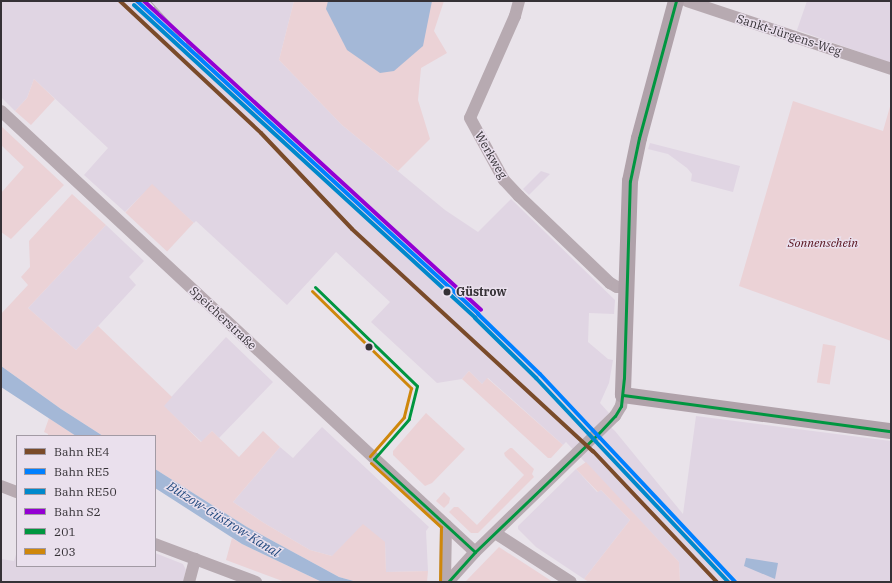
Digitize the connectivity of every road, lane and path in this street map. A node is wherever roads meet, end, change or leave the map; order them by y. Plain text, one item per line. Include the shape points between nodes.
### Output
1 (519, 1) edge
2 (676, 1) edge
3 (687, 1) edge
4 (891, 69) edge
5 (1, 111) edge
6 (626, 287) junction
7 (623, 395) junction
8 (891, 431) edge
9 (1, 486) edge
10 (16, 492) edge
11 (446, 525) junction
12 (495, 533) junction
13 (156, 544) edge
14 (475, 552) junction
15 (195, 559) junction
16 (189, 582) edge
17 (256, 582) edge
18 (445, 582) edge
19 (448, 582) edge
20 (571, 582) edge

1 - 6 street, Werkweg via 515,16 470,118 504,180 610,283 616,287
2 - 6 main road via 630,181
3 - 4 street, Sankt-Jürgens-Weg
5 - 11 street, Speicherstraße
6 - 7 main road
7 - 8 main road
7 - 12 street via 621,406 615,416
9 - 10 street
11 - 14 street, Speicherstraße
11 - 18 street
12 - 14 street
12 - 20 street
13 - 15 street
14 - 19 street
15 - 16 street
15 - 17 street

